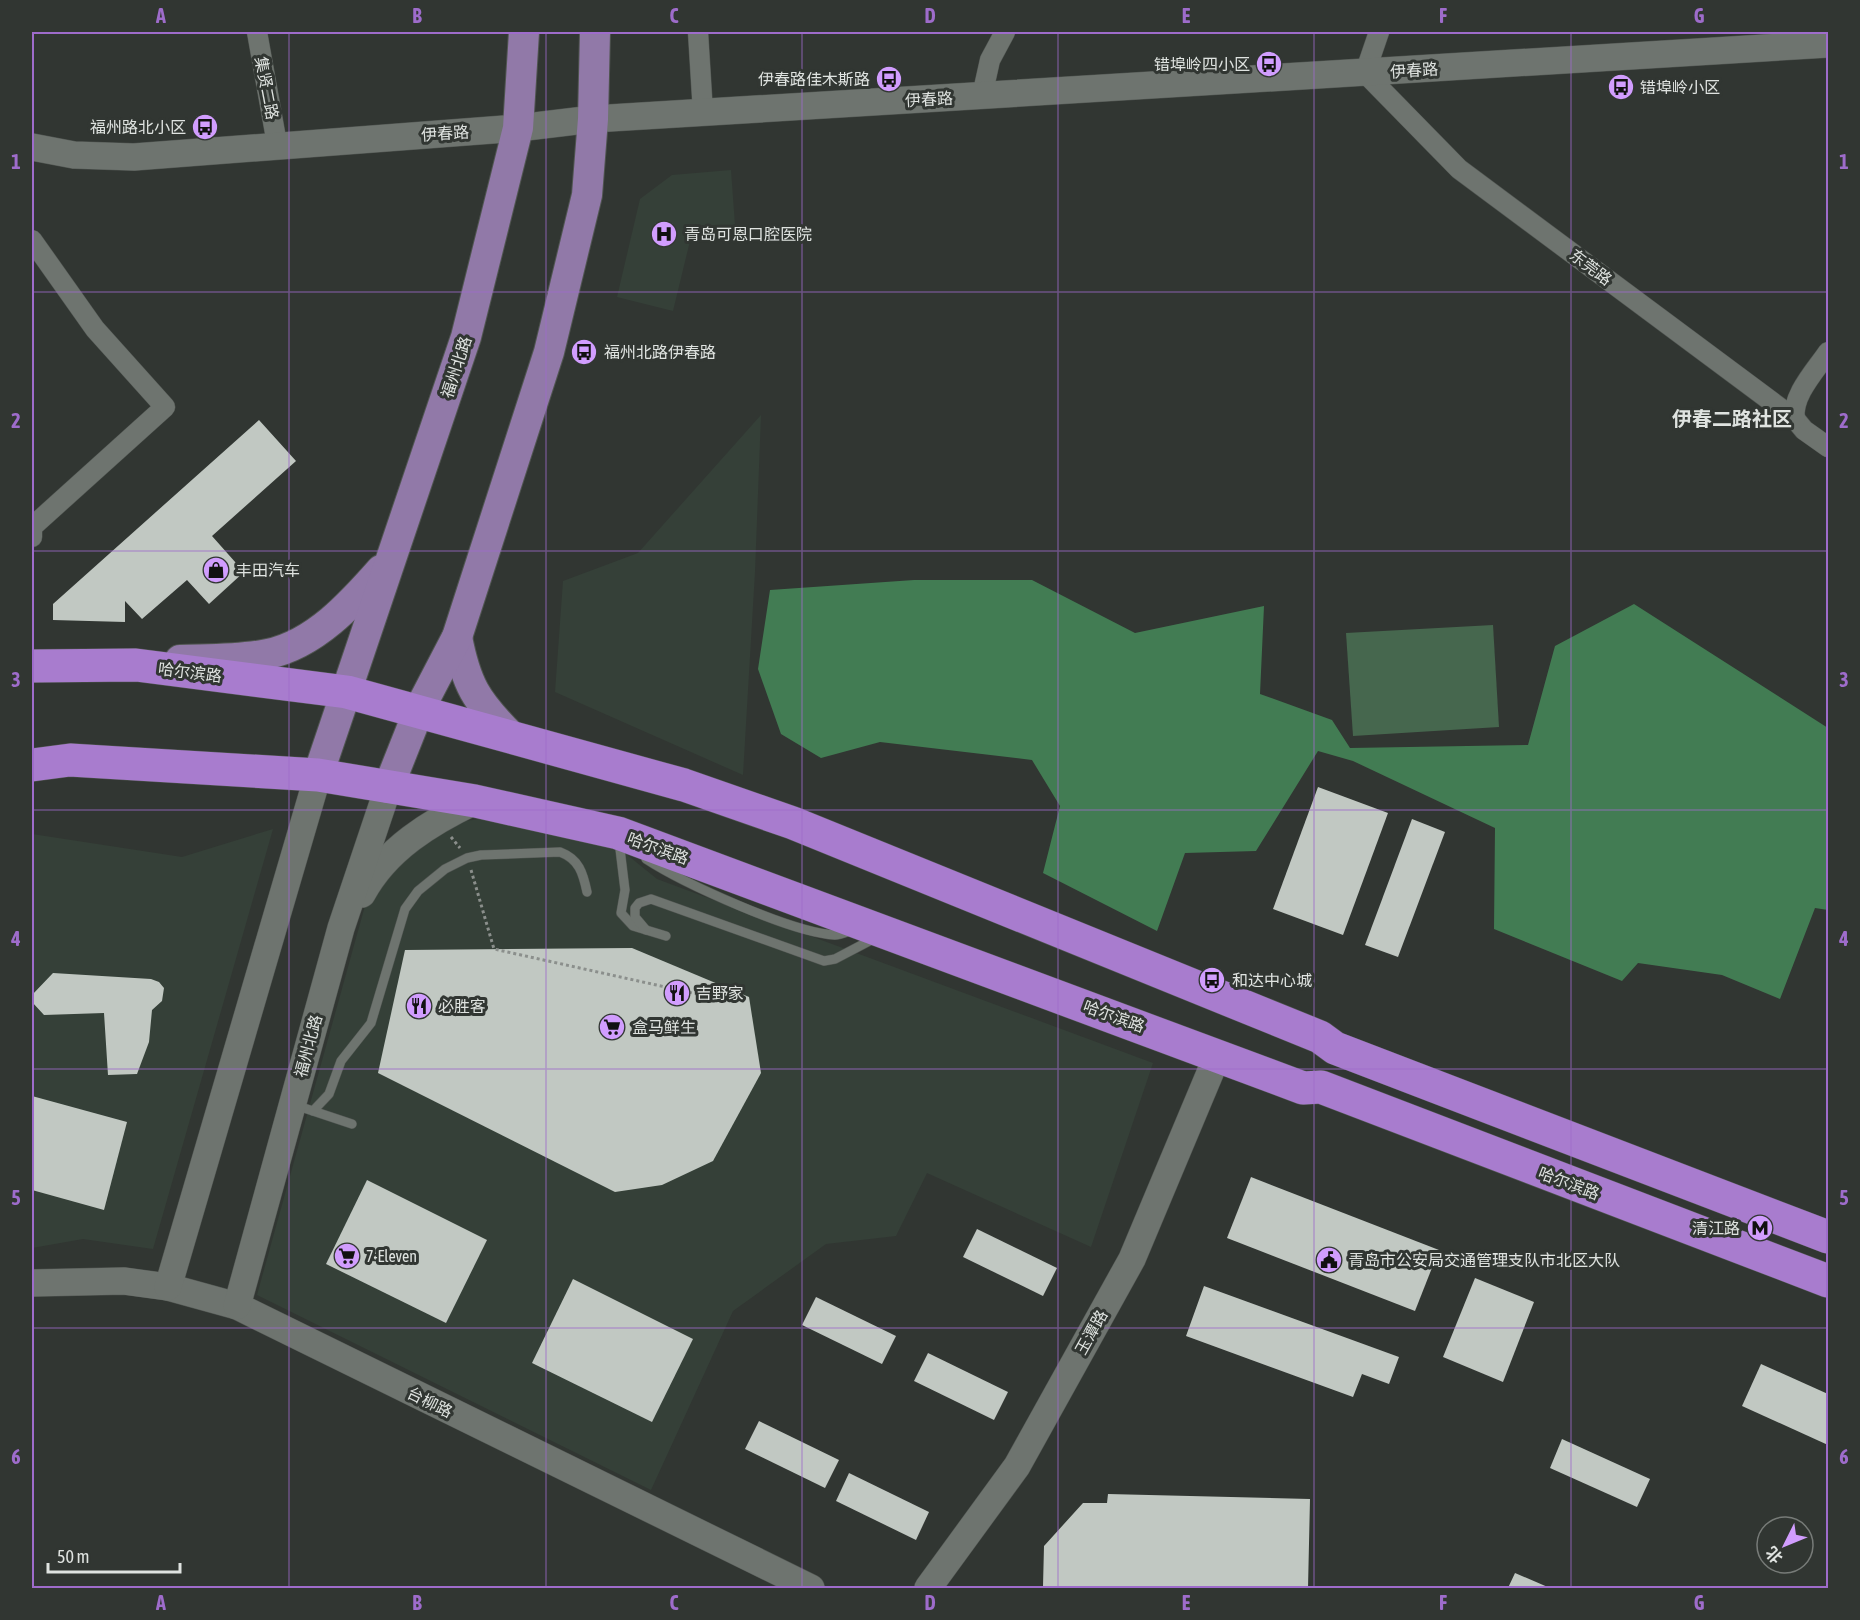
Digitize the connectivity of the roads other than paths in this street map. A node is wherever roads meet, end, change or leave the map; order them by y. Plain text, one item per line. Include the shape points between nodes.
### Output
1 (256, 32) edge
2 (524, 32) edge
3 (595, 32) edge
4 (698, 32) edge
5 (1005, 32) edge
6 (1379, 32) edge
7 (1748, 40) edge
8 (1828, 44) edge
9 (1365, 73) junction
10 (982, 96) junction
11 (703, 113) junction
12 (593, 119) junction
13 (518, 128) junction
14 (278, 144) junction
15 (32, 147) edge
16 (32, 240) edge
17 (1828, 352) edge
18 (1795, 419) junction
19 (1828, 447) edge
20 (32, 537) edge
21 (389, 561) junction
22 (458, 637) junction
23 (136, 665) junction
24 (32, 666) edge
25 (347, 692) junction
26 (419, 710) junction
27 (510, 735) junction
28 (32, 765) edge
29 (318, 775) junction
30 (388, 788) junction
31 (476, 801) junction
32 (618, 833) junction
33 (587, 892) dead end
34 (341, 928) junction
35 (876, 928) junction
36 (646, 930) junction
37 (666, 936) dead end
38 (1218, 1054) junction
39 (303, 1108) junction
40 (352, 1124) dead end
41 (1828, 1237) edge
42 (1828, 1281) edge
43 (32, 1283) edge
44 (168, 1287) junction
45 (237, 1306) junction
46 (811, 1588) edge
47 (927, 1588) edge

1 - 14 street, 集贤二路
2 - 13 main road, 福州北路
3 - 12 main road
4 - 11 street
5 - 10 street via 990,60
6 - 9 street
7 - 8 street, 伊春路
7 - 9 street, 伊春路
9 - 10 street, 伊春路
9 - 18 street, 东莞路 via 1459,169
10 - 11 street, 伊春路
11 - 12 street, 伊春路
12 - 13 street, 伊春路
12 - 22 main road via 587,195 549,352
13 - 14 street, 伊春路
13 - 21 main road, 福州北路 via 466,338
14 - 15 street, 伊春路 via 134,157 74,155
16 - 20 street via 95,328 165,407 33,527
17 - 18 street via 1797,400
18 - 19 street, 东莞路
21 - 23 main road via 351,604 296,644 239,658
21 - 25 main road, 福州北路
22 - 26 main road
22 - 27 main road via 463,672 485,710
23 - 24 highway, 哈尔滨路
23 - 25 highway, 哈尔滨路
25 - 26 highway, 哈尔滨路
25 - 29 main road, 福州北路
26 - 27 highway
26 - 30 main road
27 - 41 highway via 684,784 793,823 1320,1037 1335,1048
28 - 29 highway via 70,760
29 - 30 highway, 哈尔滨路
29 - 44 street
30 - 31 highway, 哈尔滨路
30 - 34 street, 福州北路
31 - 32 highway, 哈尔滨路
31 - 34 street via 436,819 396,850 370,879
32 - 35 highway, 哈尔滨路
32 - 36 lane via 625,890 621,912 626,921
33 - 39 lane via 580,866 560,852 481,855 445,868 418,891 405,909 371,1023 341,1061 328,1094
34 - 39 street, 福州北路
35 - 36 lane via 835,959 824,961 651,899 634,908 635,917
35 - 38 highway, 哈尔滨路
36 - 37 lane
38 - 42 highway, 哈尔滨路 via 1303,1088 1321,1088
38 - 47 street, 玉潭路 via 1132,1259 1017,1466
39 - 40 lane
39 - 45 street, 福州北路
43 - 44 street, 台柳路 via 124,1281
44 - 45 street, 台柳路
45 - 46 street, 台柳路

